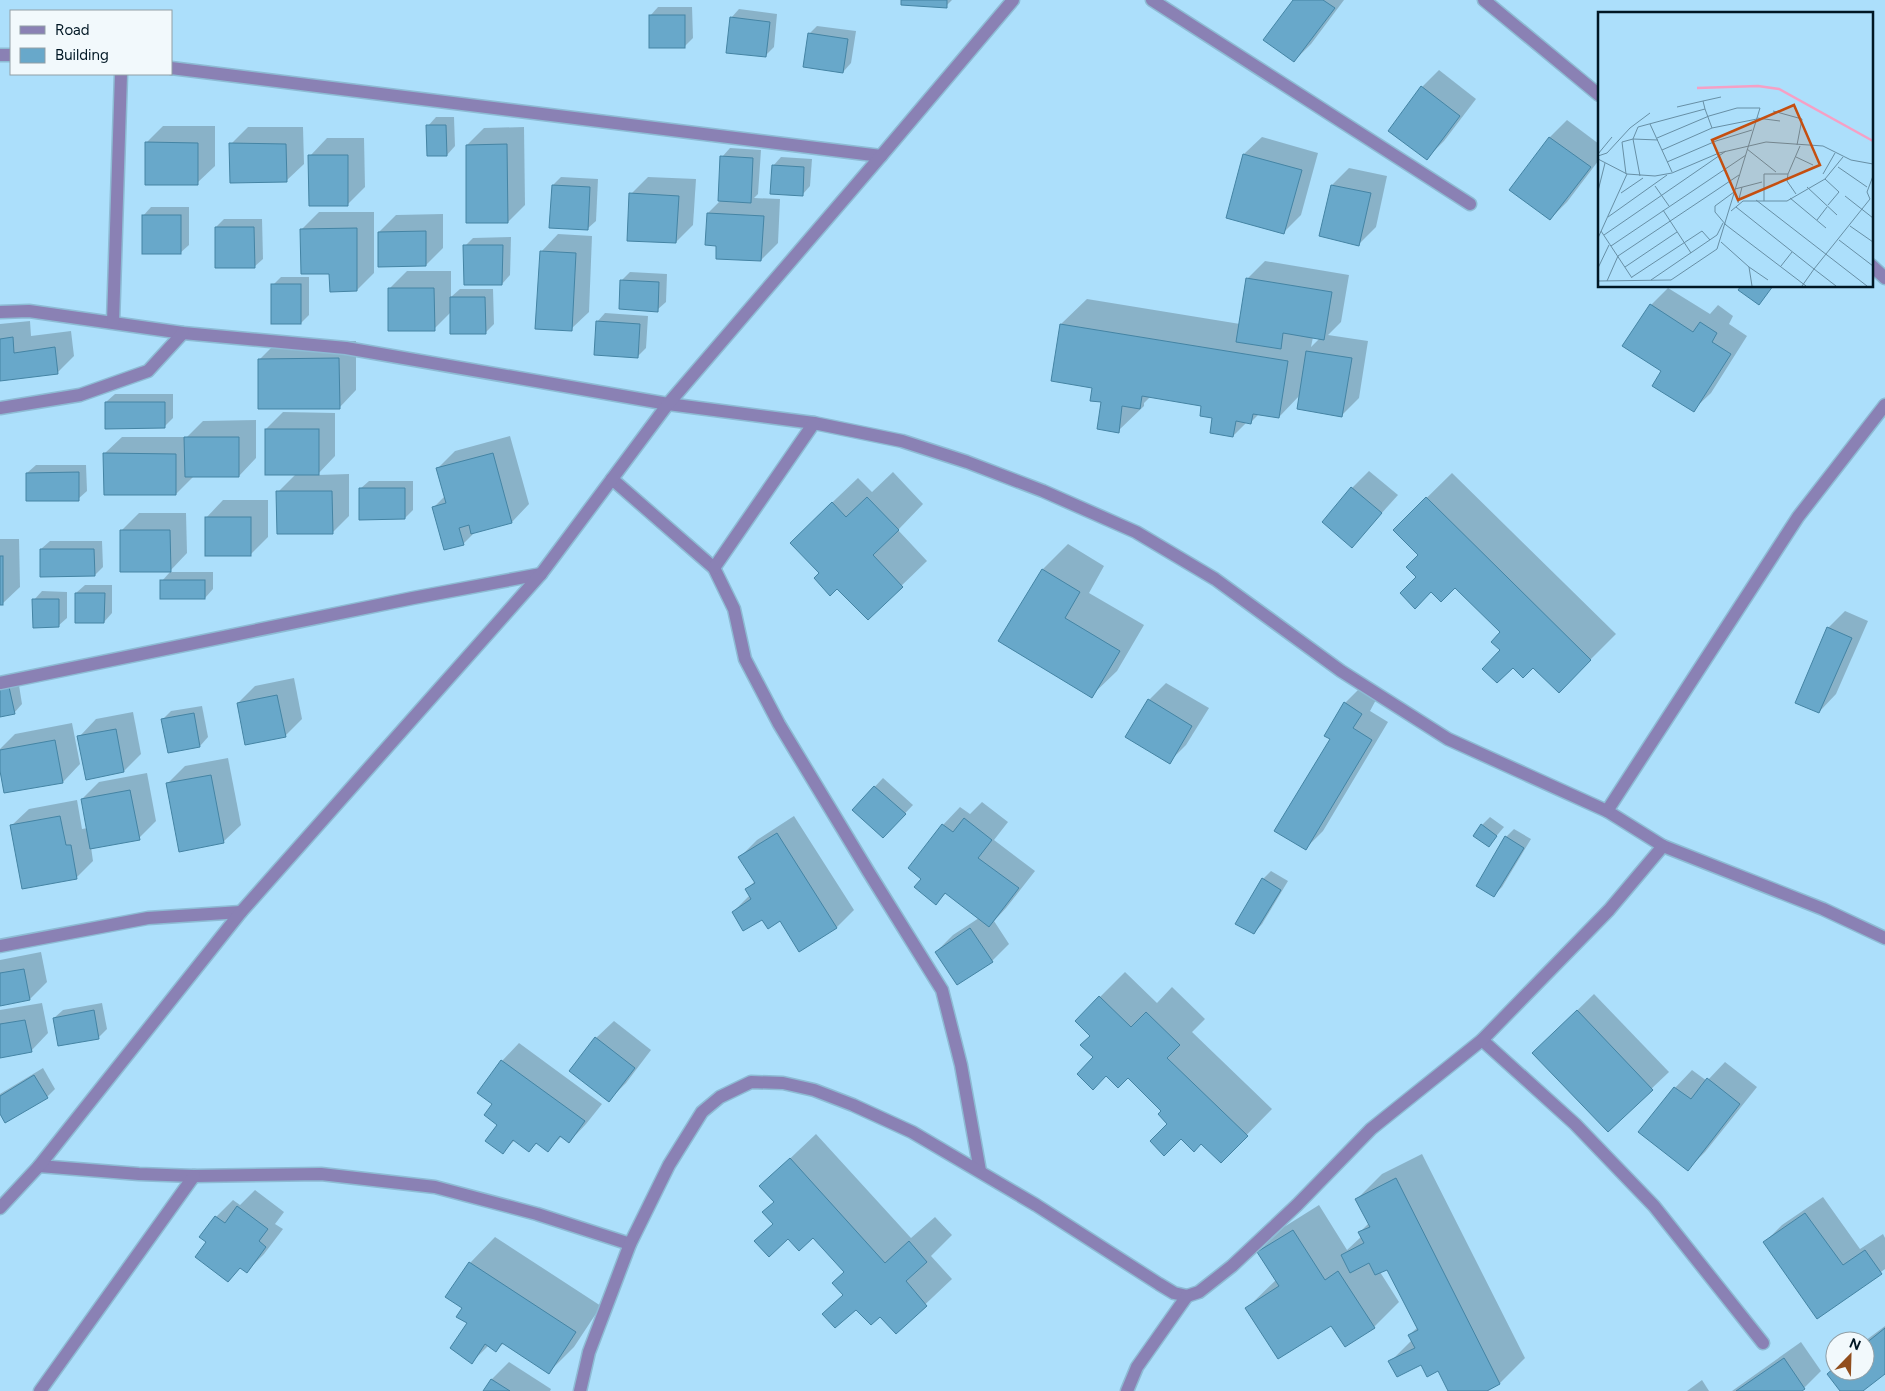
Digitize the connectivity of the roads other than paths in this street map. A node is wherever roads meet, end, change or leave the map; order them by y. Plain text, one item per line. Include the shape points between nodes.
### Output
1 (1013, 0) edge
2 (1152, 0) edge
3 (1484, 0) edge
4 (172, 68) edge
5 (121, 75) edge
6 (1598, 94) edge
7 (881, 156) junction
8 (1470, 204) dead end
9 (1872, 266) edge
10 (1885, 278) edge
11 (0, 312) edge
12 (113, 322) junction
13 (183, 333) junction
14 (668, 404) junction
15 (1885, 406) edge
16 (0, 408) edge
17 (814, 423) junction
18 (612, 479) junction
19 (714, 568) junction
20 (541, 574) junction
21 (0, 683) edge
22 (1607, 811) junction
23 (1663, 846) junction
24 (241, 912) junction
25 (1885, 938) edge
26 (0, 946) edge
27 (1482, 1040) junction
28 (39, 1166) junction
29 (980, 1171) junction
30 (194, 1176) junction
31 (0, 1208) edge
32 (630, 1244) junction
33 (1187, 1296) junction
34 (1763, 1343) dead end
35 (40, 1391) edge
36 (580, 1391) edge
37 (1127, 1391) edge

1 - 7 street
2 - 8 street
3 - 6 street
4 - 7 street
5 - 12 street
7 - 14 street
9 - 10 street
11 - 12 street via 29,311
12 - 13 street
13 - 14 street via 346,348
13 - 16 street via 148,371 80,395
14 - 17 street
14 - 18 street
15 - 22 street via 1798,517
17 - 19 street
17 - 22 street via 902,441 967,462 1136,532 1216,579 1341,671 1448,739
18 - 19 street
18 - 20 street
19 - 29 street via 734,609 745,659 779,724 942,990
20 - 21 street
20 - 24 street
22 - 23 street
23 - 25 street via 1822,909
23 - 27 street via 1610,910
24 - 26 street via 148,918
24 - 28 street
27 - 33 street via 1371,1129 1232,1266 1199,1292
27 - 34 street via 1574,1124 1654,1206
28 - 30 street
28 - 31 street
29 - 32 street via 912,1132 853,1105 814,1090 783,1083 751,1082 720,1097 702,1112 669,1165
29 - 33 street via 1159,1284
30 - 32 street via 321,1174 435,1187 537,1214
30 - 35 street
32 - 36 street via 590,1352
33 - 37 street via 1137,1367

